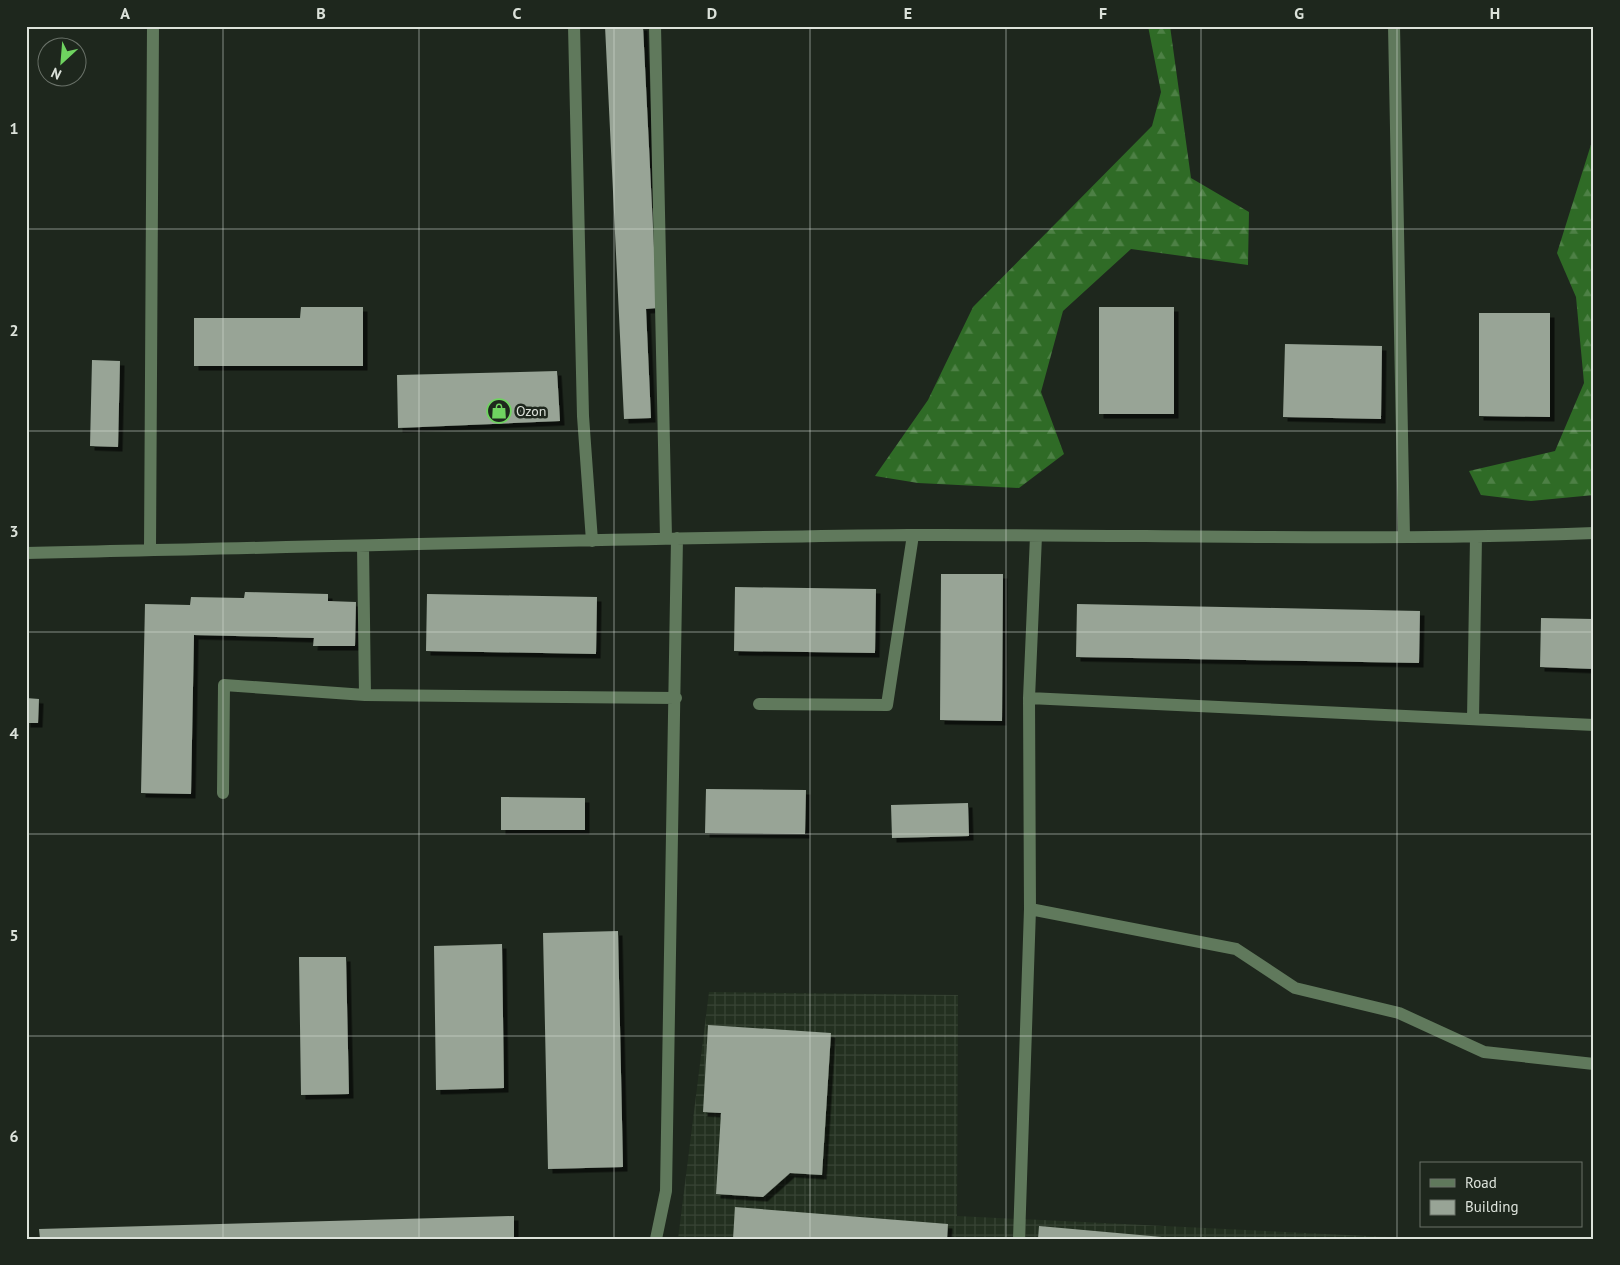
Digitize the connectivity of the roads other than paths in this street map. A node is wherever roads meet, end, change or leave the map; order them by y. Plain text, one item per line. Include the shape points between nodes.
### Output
1 (152, 26) edge
2 (574, 26) edge
3 (655, 26) edge
4 (1394, 26) edge
5 (1594, 533) edge
6 (913, 535) junction
7 (1036, 536) junction
8 (1404, 537) junction
9 (672, 538) junction
10 (1476, 538) junction
11 (592, 541) junction
12 (363, 546) junction
13 (150, 550) junction
14 (26, 553) edge
15 (365, 695) junction
16 (676, 698) junction
17 (1029, 698) junction
18 (759, 704) dead end
19 (1472, 719) junction
20 (1594, 725) edge
21 (222, 793) dead end
22 (1030, 909) junction
23 (1594, 1064) edge
24 (656, 1239) edge
25 (1019, 1239) edge

1 - 13 street
2 - 11 street via 583,416
3 - 9 street
4 - 8 street
5 - 10 street
6 - 7 street
6 - 9 street
6 - 18 street via 887,705
7 - 8 street
7 - 17 street
8 - 10 street
9 - 11 street
9 - 16 street
10 - 19 street
11 - 12 street
12 - 13 street
12 - 15 street
13 - 14 street
15 - 16 street
15 - 21 street via 224,685
16 - 24 street via 666,1191
17 - 19 street
17 - 22 street
19 - 20 street
22 - 23 street via 1236,948 1295,988 1399,1013 1484,1052
22 - 25 street

